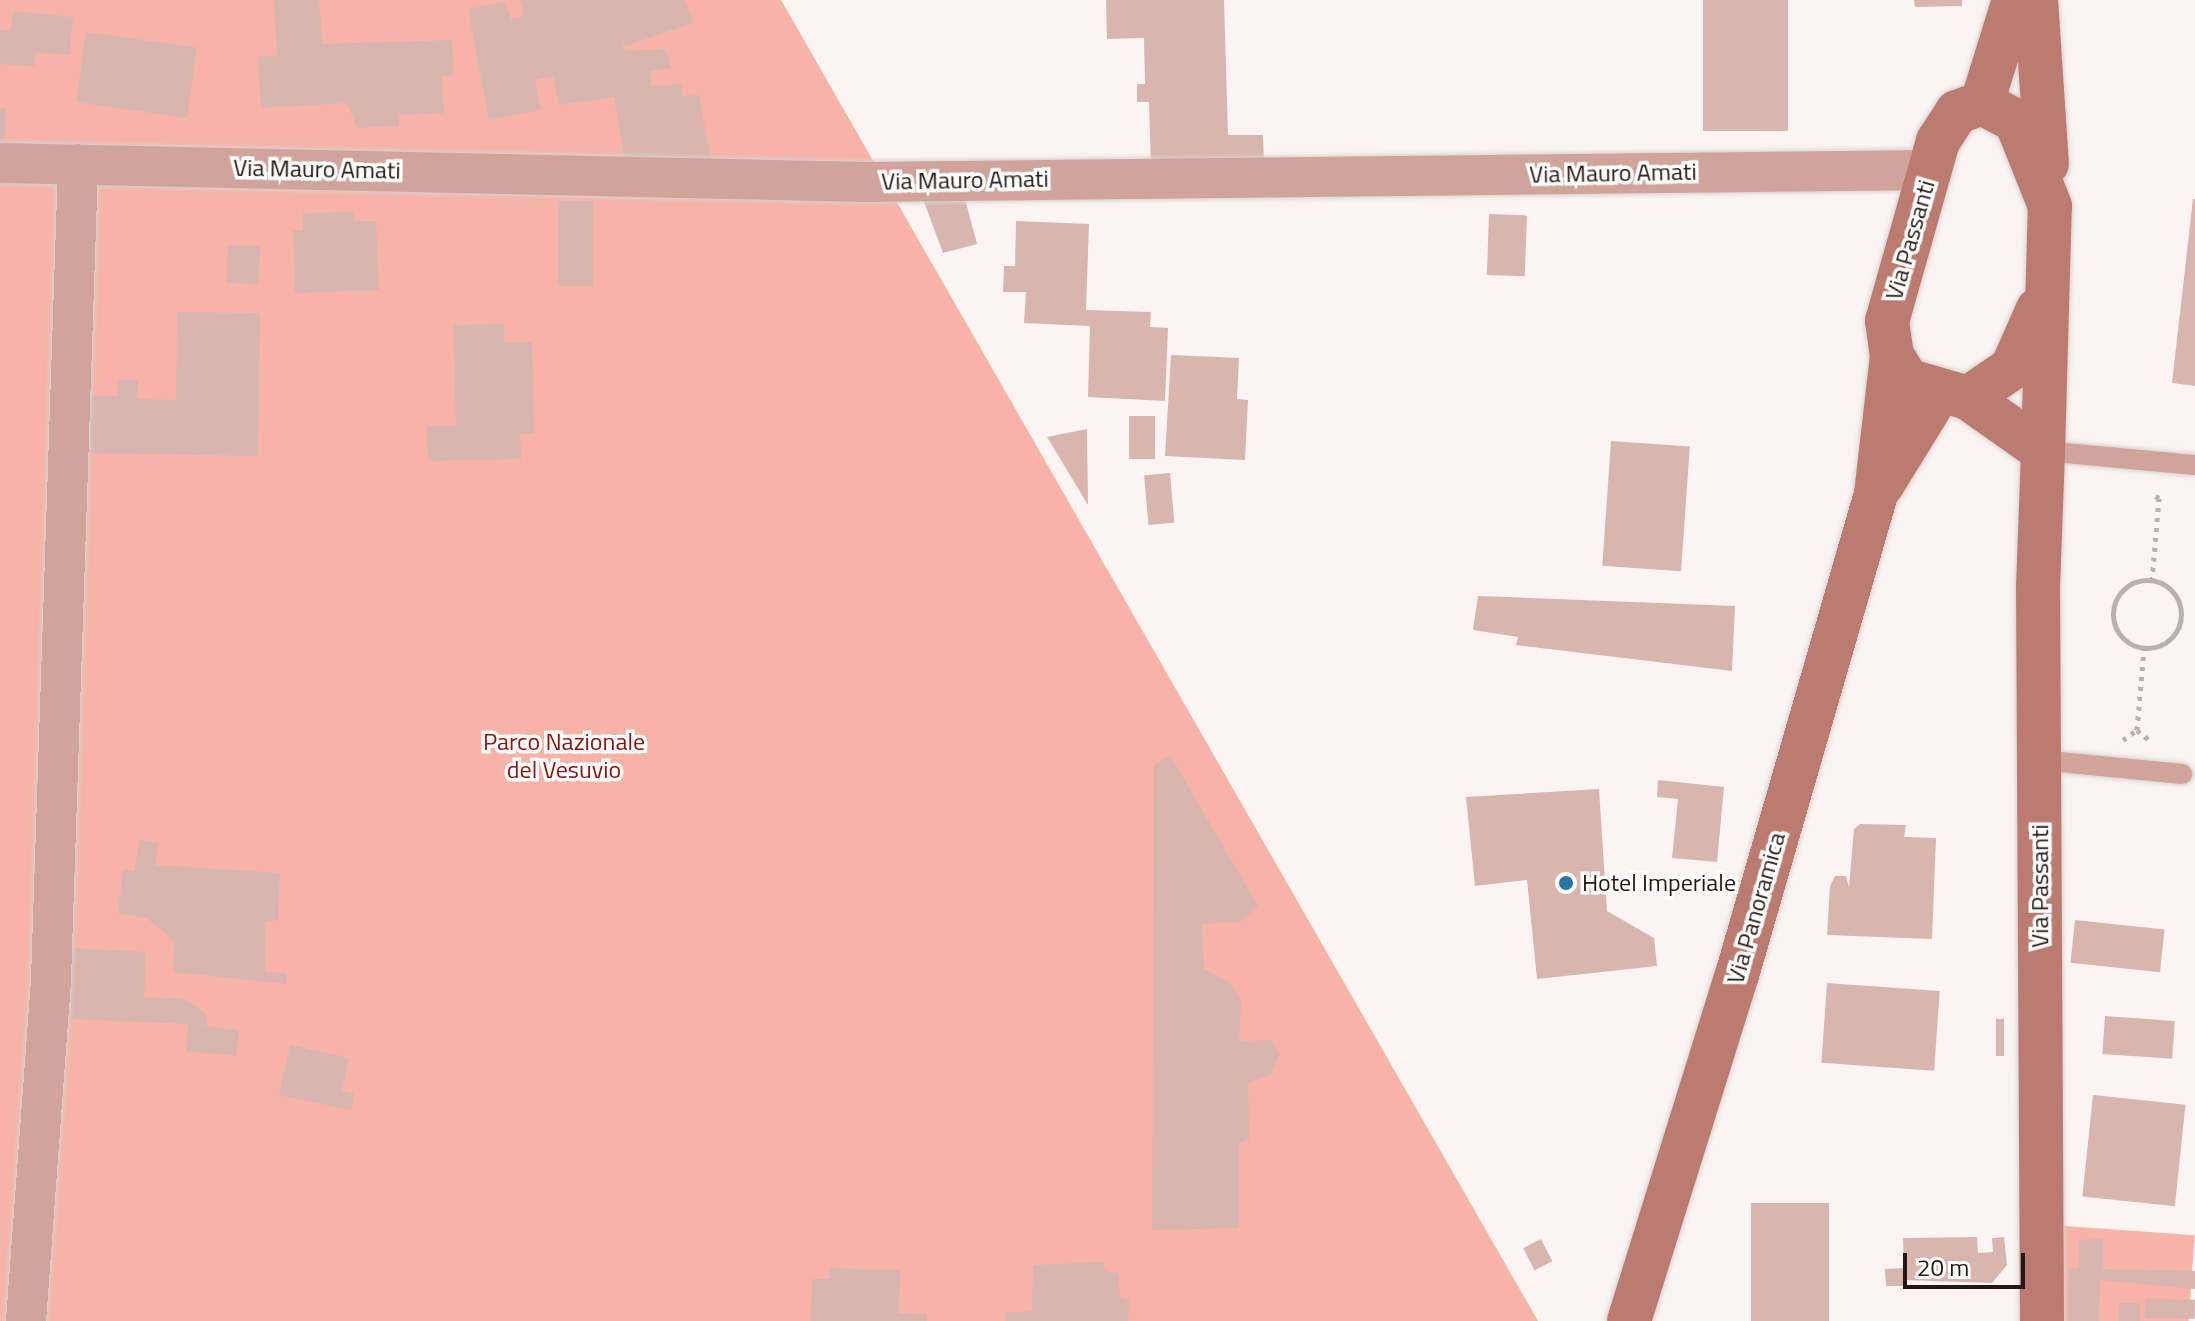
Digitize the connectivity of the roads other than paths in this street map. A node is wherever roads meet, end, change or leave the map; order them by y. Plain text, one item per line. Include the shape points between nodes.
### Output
1 (2014, 0) edge
2 (2036, 0) edge
3 (1982, 103) junction
4 (0, 163) edge
5 (78, 164) junction
6 (1930, 170) junction
7 (2050, 206) junction
8 (2048, 284) junction
9 (1892, 355) junction
10 (1953, 396) junction
11 (2043, 451) junction
12 (2195, 465) edge
13 (1876, 494) junction
14 (2039, 760) junction
15 (2182, 774) dead end
16 (26, 1321) edge
17 (1629, 1321) edge
18 (2042, 1321) edge

1 - 3 main road
2 - 7 main road, Via Passanti
3 - 6 main road, Via Passanti via 1957,112 1938,141
3 - 7 main road, Via Passanti via 2016,121
4 - 5 street, Via Mauro Amati
5 - 6 street, Via Mauro Amati via 866,182
5 - 16 street via 51,979
6 - 9 main road, Via Passanti via 1887,321
7 - 8 main road, Via Passanti
8 - 10 main road, Via Passanti via 2012,368
8 - 11 main road, Via Passanti
9 - 10 main road via 1907,380
9 - 13 main road, Via Panoramica
10 - 11 main road
10 - 13 main road, Via Panoramica
11 - 12 lane
11 - 14 main road, Via Passanti
13 - 17 main road, Via Panoramica
14 - 15 lane
14 - 18 main road, Via Passanti

